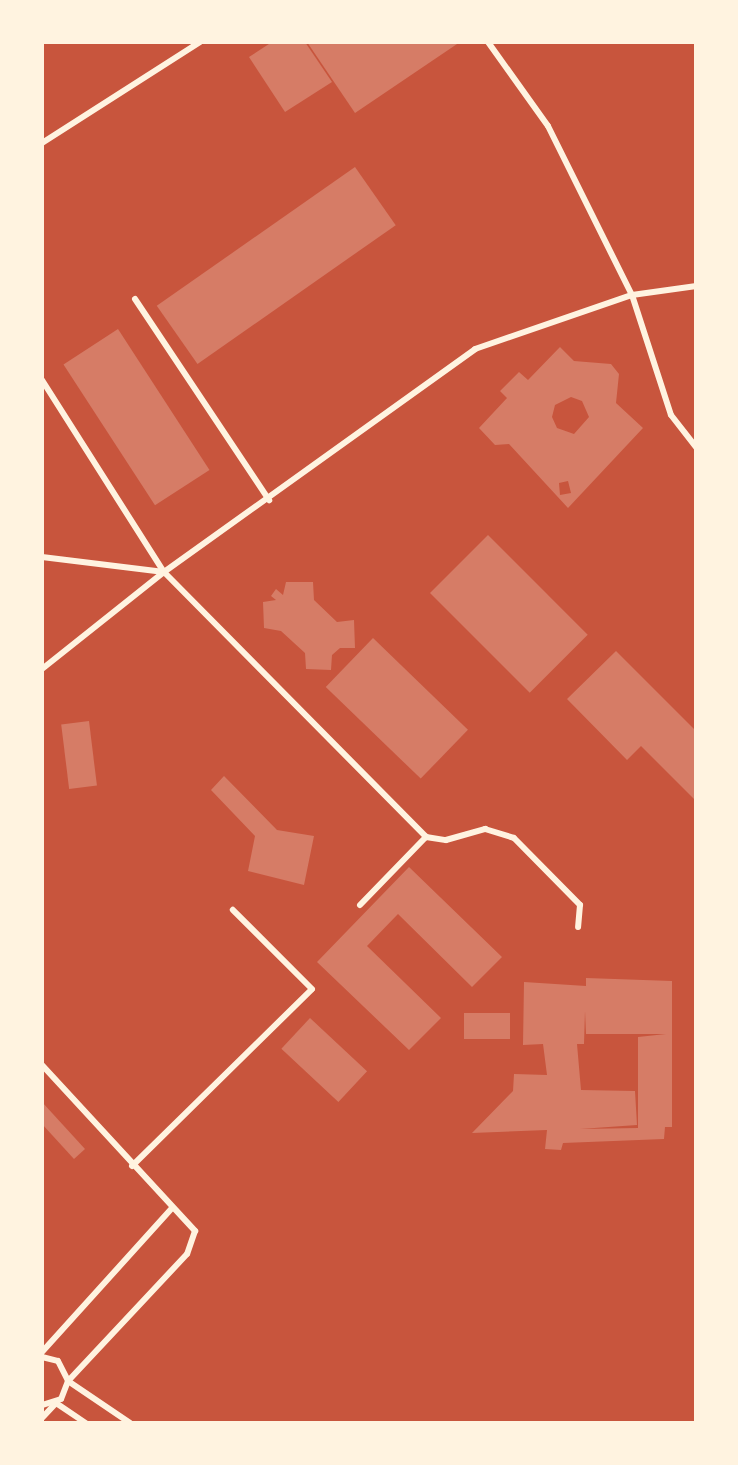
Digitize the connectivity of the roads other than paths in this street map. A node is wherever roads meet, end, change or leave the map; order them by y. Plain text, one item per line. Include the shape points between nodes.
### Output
1 (200, 42) edge
2 (488, 42) edge
3 (42, 143) edge
4 (696, 286) edge
5 (632, 295) junction
6 (135, 299) dead end
7 (42, 380) edge
8 (696, 447) edge
9 (269, 500) junction
10 (42, 557) edge
11 (164, 572) junction
12 (42, 669) edge
13 (426, 837) junction
14 (360, 905) dead end
15 (233, 910) dead end
16 (578, 927) dead end
17 (42, 1065) edge
18 (132, 1166) junction
19 (171, 1209) junction
20 (42, 1354) edge
21 (68, 1381) junction
22 (56, 1403) junction
23 (42, 1405) edge
24 (42, 1418) edge
25 (86, 1423) edge
26 (130, 1423) edge

1 - 3 lane
2 - 5 lane via 548,126
4 - 5 lane
5 - 8 lane via 671,415
5 - 9 lane via 475,349
6 - 9 lane
7 - 11 lane
9 - 11 lane
10 - 11 lane
11 - 12 lane
11 - 13 lane
13 - 14 lane
13 - 16 lane via 446,840 485,829 514,838 580,905
15 - 18 lane via 312,989
17 - 18 lane
18 - 19 lane
19 - 20 lane
19 - 21 lane via 195,1231 187,1254
20 - 21 lane via 58,1361
21 - 22 lane
21 - 26 lane
22 - 23 lane
22 - 24 lane
22 - 25 lane

